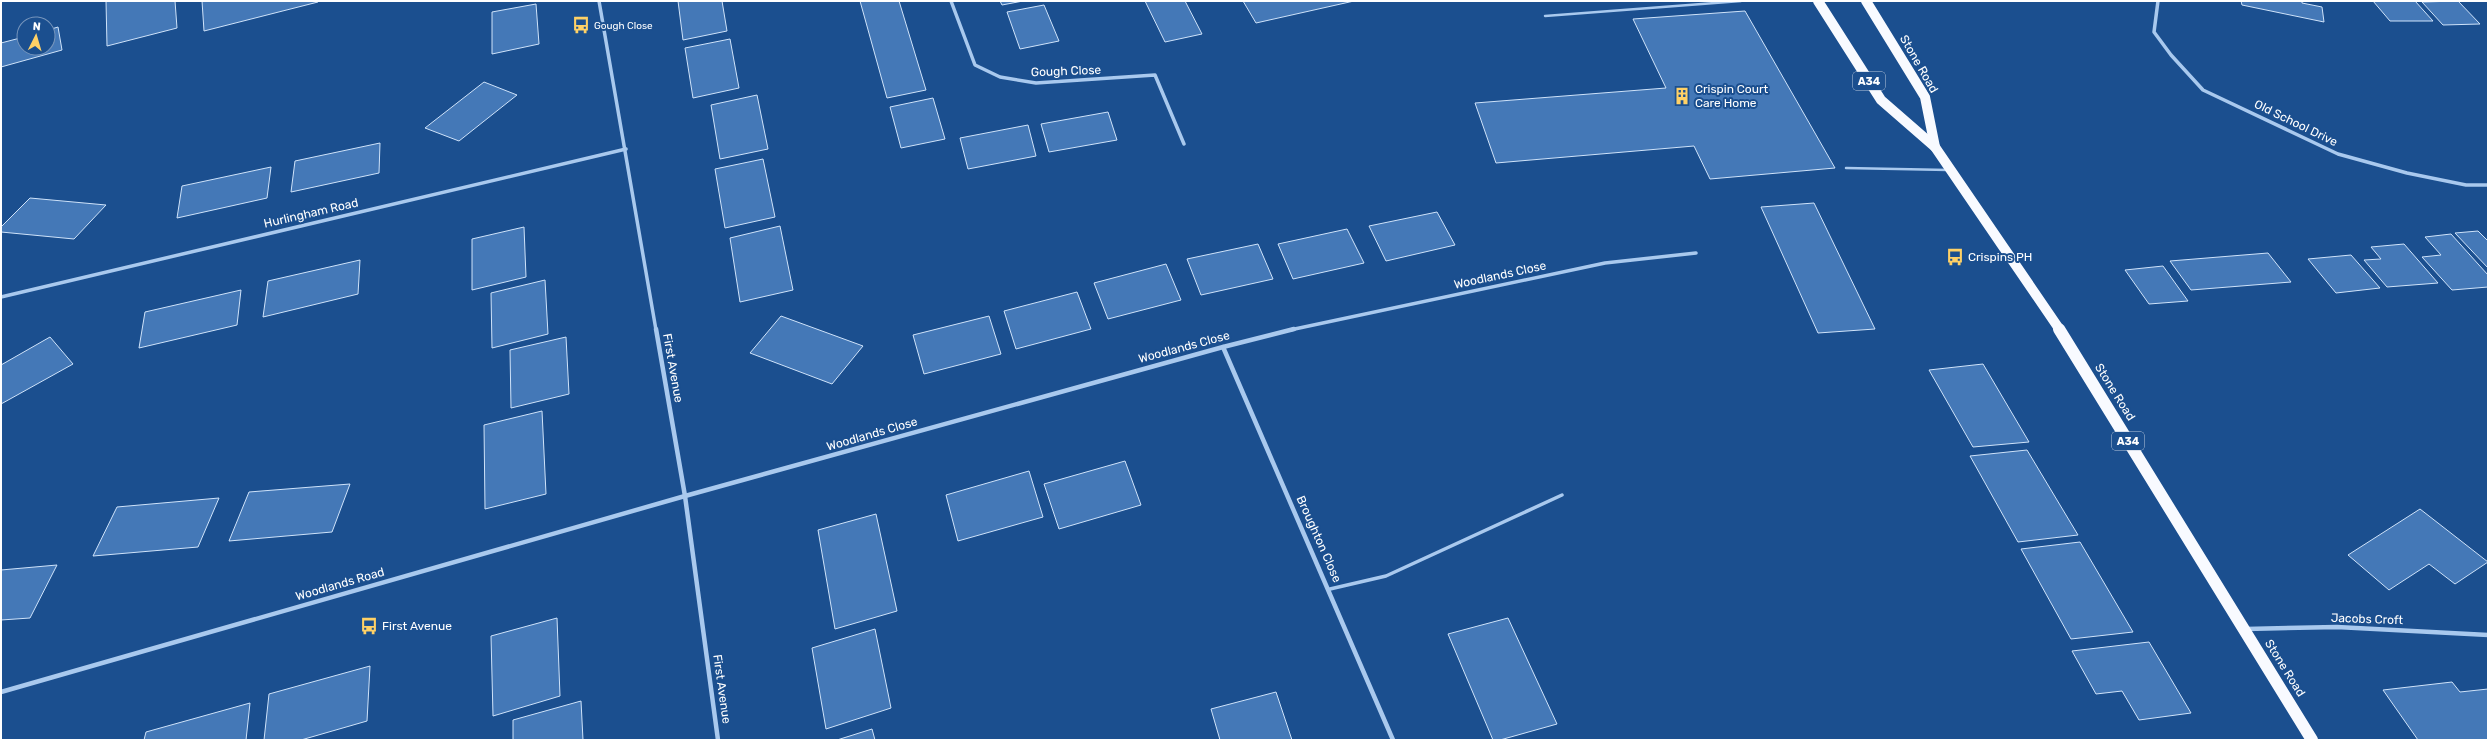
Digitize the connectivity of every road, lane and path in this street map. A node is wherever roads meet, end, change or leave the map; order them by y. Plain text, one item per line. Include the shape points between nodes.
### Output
1 (599, 1) edge
2 (951, 1) edge
3 (1741, 1) edge
4 (1818, 1) edge
5 (1866, 1) edge
6 (2158, 1) edge
7 (1545, 16) dead end
8 (1184, 144) dead end
9 (1935, 147) junction
10 (626, 149) junction
11 (1846, 168) dead end
12 (1950, 170) junction
13 (2488, 185) edge
14 (1696, 253) dead end
15 (1, 297) edge
16 (1223, 347) junction
17 (1562, 495) dead end
18 (685, 496) junction
19 (1330, 589) junction
20 (2244, 629) junction
21 (2488, 635) edge
22 (1, 692) edge
23 (718, 740) edge
24 (1393, 740) edge
25 (2312, 740) edge

1 - 10 street, First Avenue
2 - 8 street, Gough Close via 975,65 1000,77 1036,83 1155,75
3 - 7 lane
4 - 9 highway, Stone Road / A34 via 1880,100
5 - 9 highway, Stone Road / A34 via 1924,97
6 - 13 street, Old School Drive via 2154,32 2203,90 2338,154 2459,184
9 - 12 highway, Stone Road / A34
10 - 15 street, Hurlingham Road
10 - 18 street, First Avenue
11 - 12 lane
12 - 20 highway, Stone Road / A34 via 2055,323
14 - 16 street, Woodlands Close via 1605,263 1340,318
16 - 18 street, Woodlands Close
16 - 19 street, Broughton Close
17 - 19 lane via 1386,576
18 - 22 street, Woodlands Road
18 - 23 street, First Avenue
19 - 24 street, Broughton Close
20 - 21 street, Jacobs Croft via 2337,627
20 - 25 highway, Stone Road / A34

